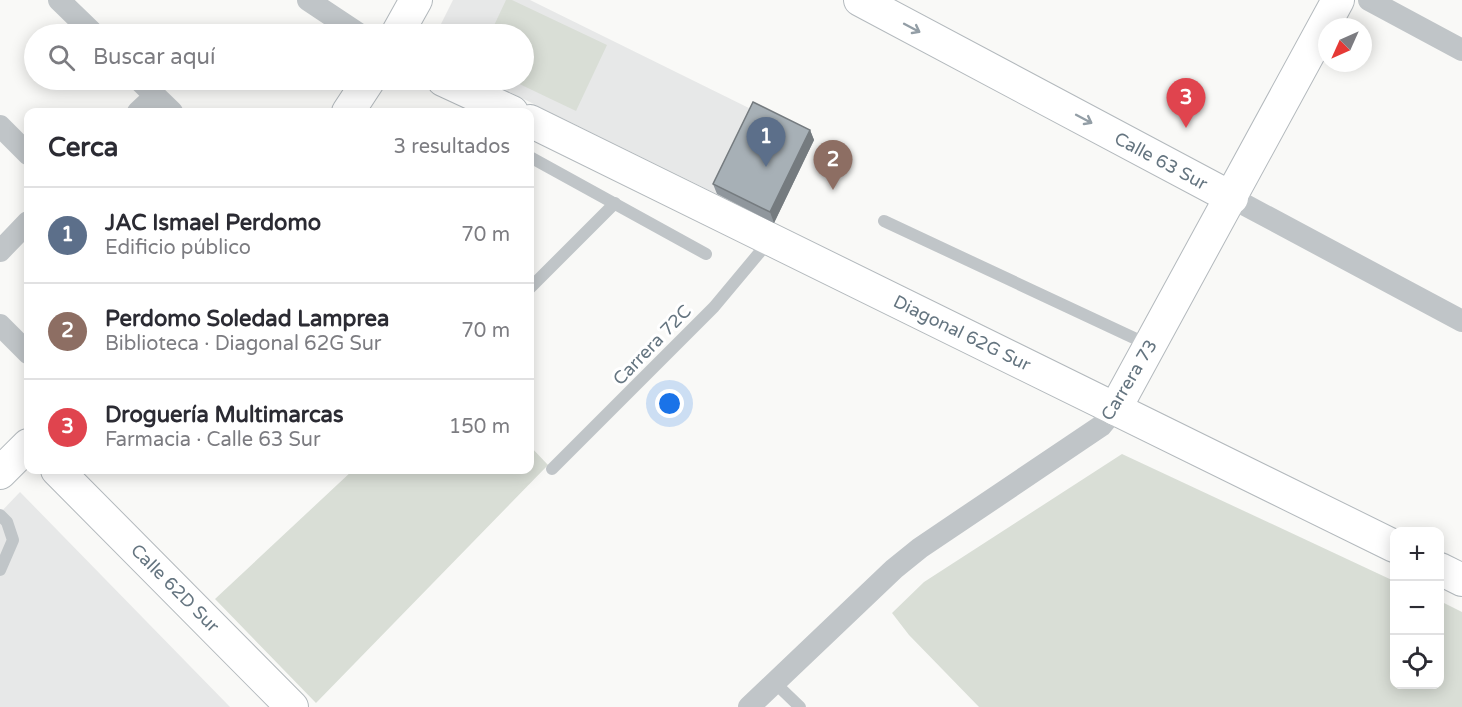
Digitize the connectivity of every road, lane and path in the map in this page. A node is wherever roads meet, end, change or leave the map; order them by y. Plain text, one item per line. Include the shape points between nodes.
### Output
1 (59, 0) edge
2 (308, 0) edge
3 (416, 0) edge
4 (860, 0) edge
5 (1338, 0) edge
6 (1369, 0) edge
7 (84, 24) edge
8 (344, 24) edge
9 (403, 24) edge
10 (1462, 50) edge
11 (149, 90) edge
12 (362, 90) edge
13 (465, 90) edge
14 (155, 96) junction
15 (142, 108) edge
16 (168, 108) edge
17 (351, 108) edge
18 (503, 108) edge
19 (534, 123) edge
20 (0, 126) edge
21 (24, 150) edge
22 (534, 159) edge
23 (1232, 198) junction
24 (615, 204) junction
25 (884, 221) dead end
26 (24, 226) edge
27 (771, 240) junction
28 (0, 251) edge
29 (706, 254) dead end
30 (534, 284) edge
31 (1462, 321) edge
32 (0, 325) edge
33 (1150, 345) junction
34 (24, 349) edge
35 (1115, 409) junction
36 (24, 449) edge
37 (552, 470) dead end
38 (0, 473) edge
39 (61, 474) edge
40 (0, 515) edge
41 (1390, 544) edge
42 (0, 570) edge
43 (1444, 571) edge
44 (1462, 580) edge
45 (774, 682) junction
46 (292, 707) edge
47 (749, 707) edge
48 (800, 707) edge

1 - 7 street
2 - 8 street
3 - 9 street
4 -> 23 street, Calle 63 Sur
5 - 23 street, Carrera 73
6 - 10 street
11 - 14 street
12 - 17 street
13 - 18 street
14 - 15 street
14 - 16 street
19 - 27 street, Diagonal 62G Sur
20 - 21 street
22 - 24 lane
23 - 31 street, Calle 63 Sur
23 - 33 street, Carrera 73
24 - 29 lane
24 - 30 lane
25 - 33 lane
26 - 28 street
27 - 35 street, Diagonal 62G Sur
27 - 37 lane, Carrera 72C via 706,315
32 - 34 street
33 - 35 street, Carrera 73
35 - 41 street, Diagonal 62G Sur
35 - 45 street, Carrera 73 via 1101,426 920,548
36 - 38 street
39 - 46 street, Calle 62D Sur
40 - 42 lane via 13,540
43 - 44 street
45 - 47 street, Carrera 73
45 - 48 lane

